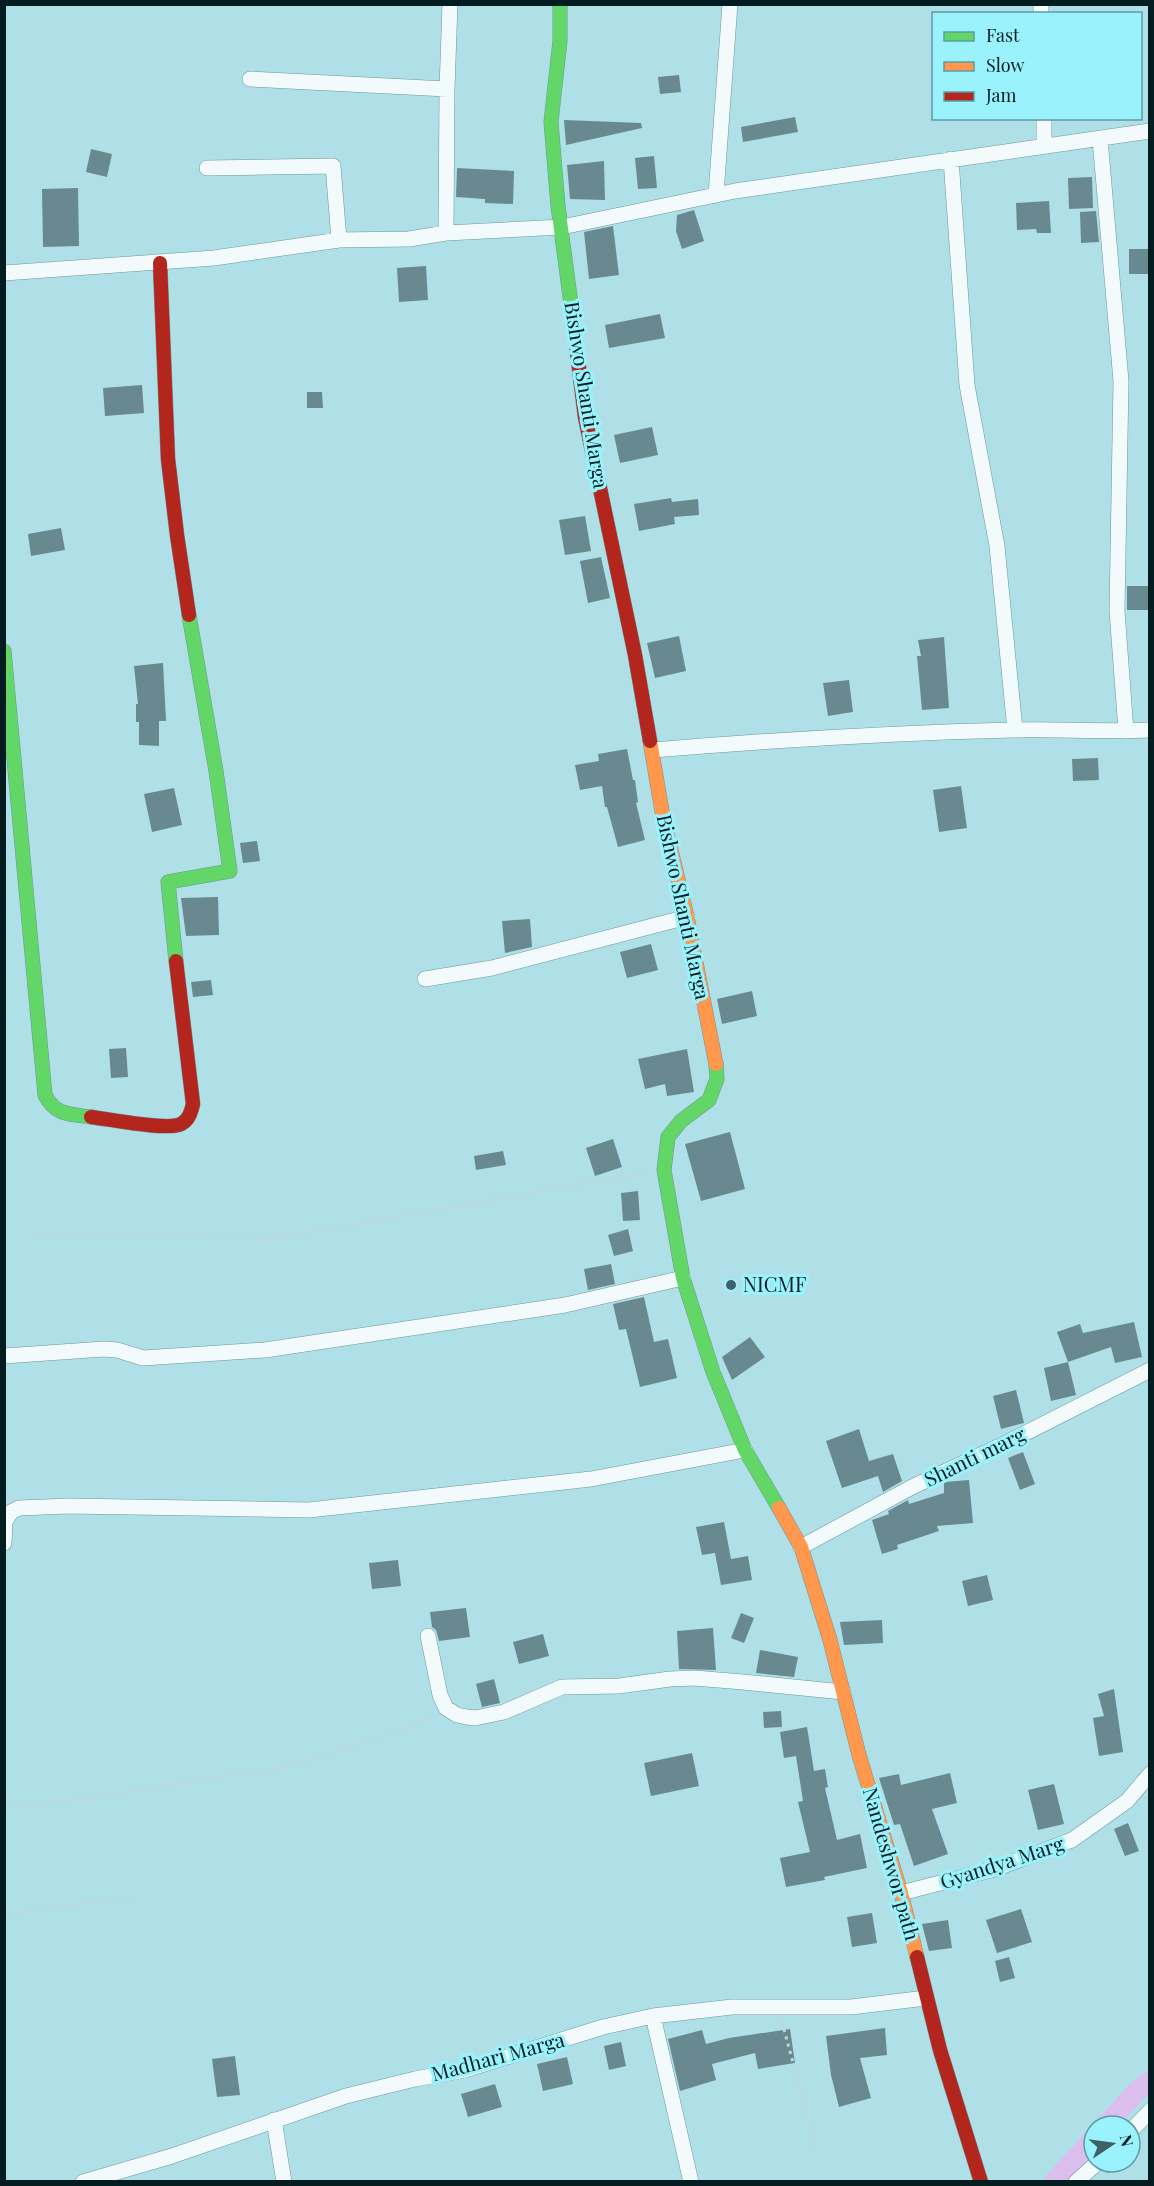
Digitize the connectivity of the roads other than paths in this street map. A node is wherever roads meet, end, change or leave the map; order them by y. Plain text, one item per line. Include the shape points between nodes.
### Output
1 (450, 4) edge
2 (560, 4) edge
3 (730, 4) edge
4 (250, 79) dead end
5 (447, 89) junction
6 (1044, 120) edge
7 (1149, 131) edge
8 (1100, 139) junction
9 (1044, 146) junction
10 (951, 159) junction
11 (207, 168) dead end
12 (716, 194) junction
13 (562, 227) junction
14 (446, 233) junction
15 (339, 240) junction
16 (160, 263) junction
17 (4, 273) edge
18 (4, 651) edge
19 (1016, 730) junction
20 (1149, 730) edge
21 (1126, 731) junction
22 (653, 750) junction
23 (687, 917) junction
24 (425, 979) dead end
25 (683, 1278) junction
26 (4, 1356) edge
27 (1149, 1370) edge
28 (745, 1450) junction
29 (4, 1544) edge
30 (801, 1547) junction
31 (428, 1636) dead end
32 (843, 1692) junction
33 (1149, 1774) edge
34 (902, 1893) junction
35 (926, 1998) junction
36 (653, 2016) junction
37 (274, 2121) junction
38 (82, 2181) edge
39 (284, 2181) edge
40 (691, 2181) edge
41 (981, 2181) edge

1 - 5 street
2 - 13 street, Bishwo Shanti Marga via 551,122
3 - 12 street
4 - 5 street
5 - 14 street
6 - 9 street
7 - 8 street
8 - 9 street
8 - 21 street via 1122,381 1117,611
9 - 10 street
10 - 12 street
10 - 19 street via 968,386 997,546
11 - 15 street via 333,166
12 - 13 street
13 - 14 street
13 - 22 street, Bishwo Shanti Marga via 585,417
14 - 15 street via 409,239
15 - 16 street
16 - 17 street
16 - 18 street via 171,486 230,865 230,871 225,873 173,880 166,887 193,1104 191,1116 182,1126 63,1113 51,1107 45,1095
19 - 21 street
19 - 22 street via 770,740
20 - 21 street
22 - 23 street, Bishwo Shanti Marga via 663,817
23 - 24 street via 492,968
23 - 25 street, Bishwo Shanti Marga via 717,1079 709,1100 681,1121 668,1137 664,1170
25 - 26 street via 564,1305 265,1350 143,1358 104,1349
25 - 28 street, Bishwo Shanti Marga via 713,1372
27 - 30 street, Shanti marg via 912,1487
28 - 29 street via 591,1479 309,1510 19,1508 5,1522
28 - 30 street, Bishwo Shanti Marga
30 - 32 street, Nandeshwor path
31 - 32 street via 440,1695 447,1710 475,1718 504,1712 562,1687 619,1686 670,1679 724,1680
32 - 34 street, Nandeshwor path
33 - 34 street, Gyandya Marg via 1127,1800 1072,1840 995,1869
34 - 35 street, Nandeshwor path
35 - 36 street, Madhari Marga via 851,2007 732,2007
35 - 41 street, Nandeshwor path
36 - 37 street, Madhari Marga via 603,2027 465,2070 346,2096
36 - 40 street
37 - 38 street, Madhari Marga
37 - 39 street

